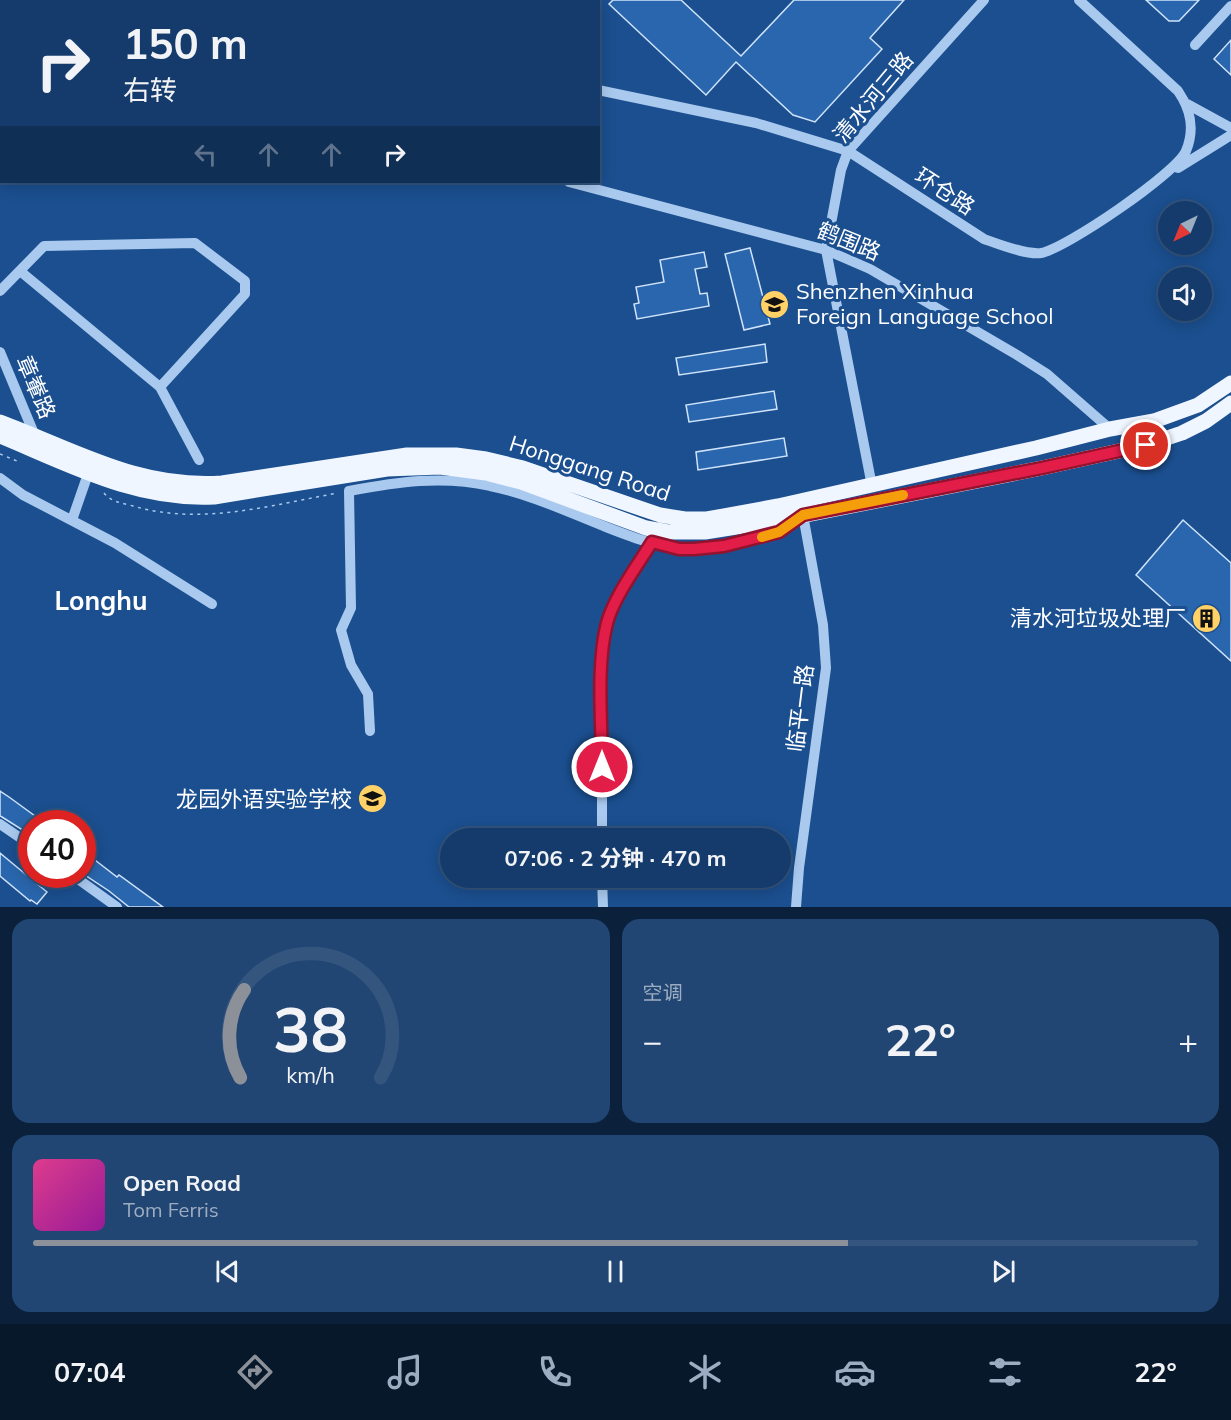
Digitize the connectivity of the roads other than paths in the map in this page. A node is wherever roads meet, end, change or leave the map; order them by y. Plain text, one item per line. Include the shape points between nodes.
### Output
1 (984, 0) edge
2 (1079, 0) edge
3 (1231, 6) edge
4 (1195, 45) dead end
5 (600, 90) edge
6 (1187, 104) junction
7 (1231, 128) edge
8 (1231, 135) edge
9 (848, 152) junction
10 (573, 183) edge
11 (1154, 183) junction
12 (826, 250) junction
13 (20, 271) junction
14 (0, 291) edge
15 (0, 352) edge
16 (1231, 383) edge
17 (160, 387) junction
18 (1231, 403) edge
19 (0, 422) edge
20 (1110, 429) junction
21 (0, 436) edge
22 (35, 436) junction
23 (1084, 436) junction
24 (1086, 458) junction
25 (199, 460) dead end
26 (88, 474) junction
27 (0, 478) edge
28 (872, 486) junction
29 (803, 515) junction
30 (72, 520) junction
31 (652, 542) junction
32 (212, 604) dead end
33 (370, 731) dead end
34 (0, 824) edge
35 (602, 828) edge
36 (18, 836) edge
37 (91, 888) edge
38 (602, 888) edge
39 (117, 907) edge
40 (603, 907) edge
41 (796, 907) edge

1 - 9 street, 清水河三路
2 - 6 street, 环仓路 via 1178,91
3 - 4 street
5 - 9 street, 环仓路 via 756,123
6 - 7 street
6 - 11 street, 环仓路 via 1192,121 1185,153
8 - 11 street
9 - 11 street, 环仓路 via 984,239 1040,253 1059,247
9 - 12 street, 清水河三路
10 - 12 street, 鹤围路
12 - 20 street, 鹤围路 via 879,274 1017,355 1047,374
12 - 28 street, 清水河三路
13 - 14 street
13 - 17 street
13 - 17 street via 44,246 195,243 245,281 245,294
15 - 22 street, 章輋路
16 - 20 main road, Honggang Road via 1177,414
17 - 25 street
18 - 24 main road, Honggang Road via 1206,421 1166,440
19 - 22 main road, Honggang Road
20 - 23 main road, Honggang Road
21 - 26 main road, Honggang Road
22 - 28 main road, Honggang Road via 129,473 198,484 228,483 407,455 471,456 523,468 647,512 685,519 728,516
23 - 24 main road via 1076,447
23 - 28 main road, Honggang Road
24 - 29 main road, Honggang Road
26 - 29 main road, Honggang Road via 146,492 190,498 225,496 387,469 440,467 521,482 631,523 668,532 716,531
26 - 30 street
27 - 30 street via 23,495
29 - 31 street via 779,532 724,546 679,549
29 - 41 street, 临平一路 via 823,625 826,668
30 - 32 street
31 - 33 street via 532,498 474,483 422,480 349,491 351,608 340,630 351,665 368,694
31 - 35 street via 607,623 602,691
34 - 36 street
37 - 39 street
38 - 40 street

